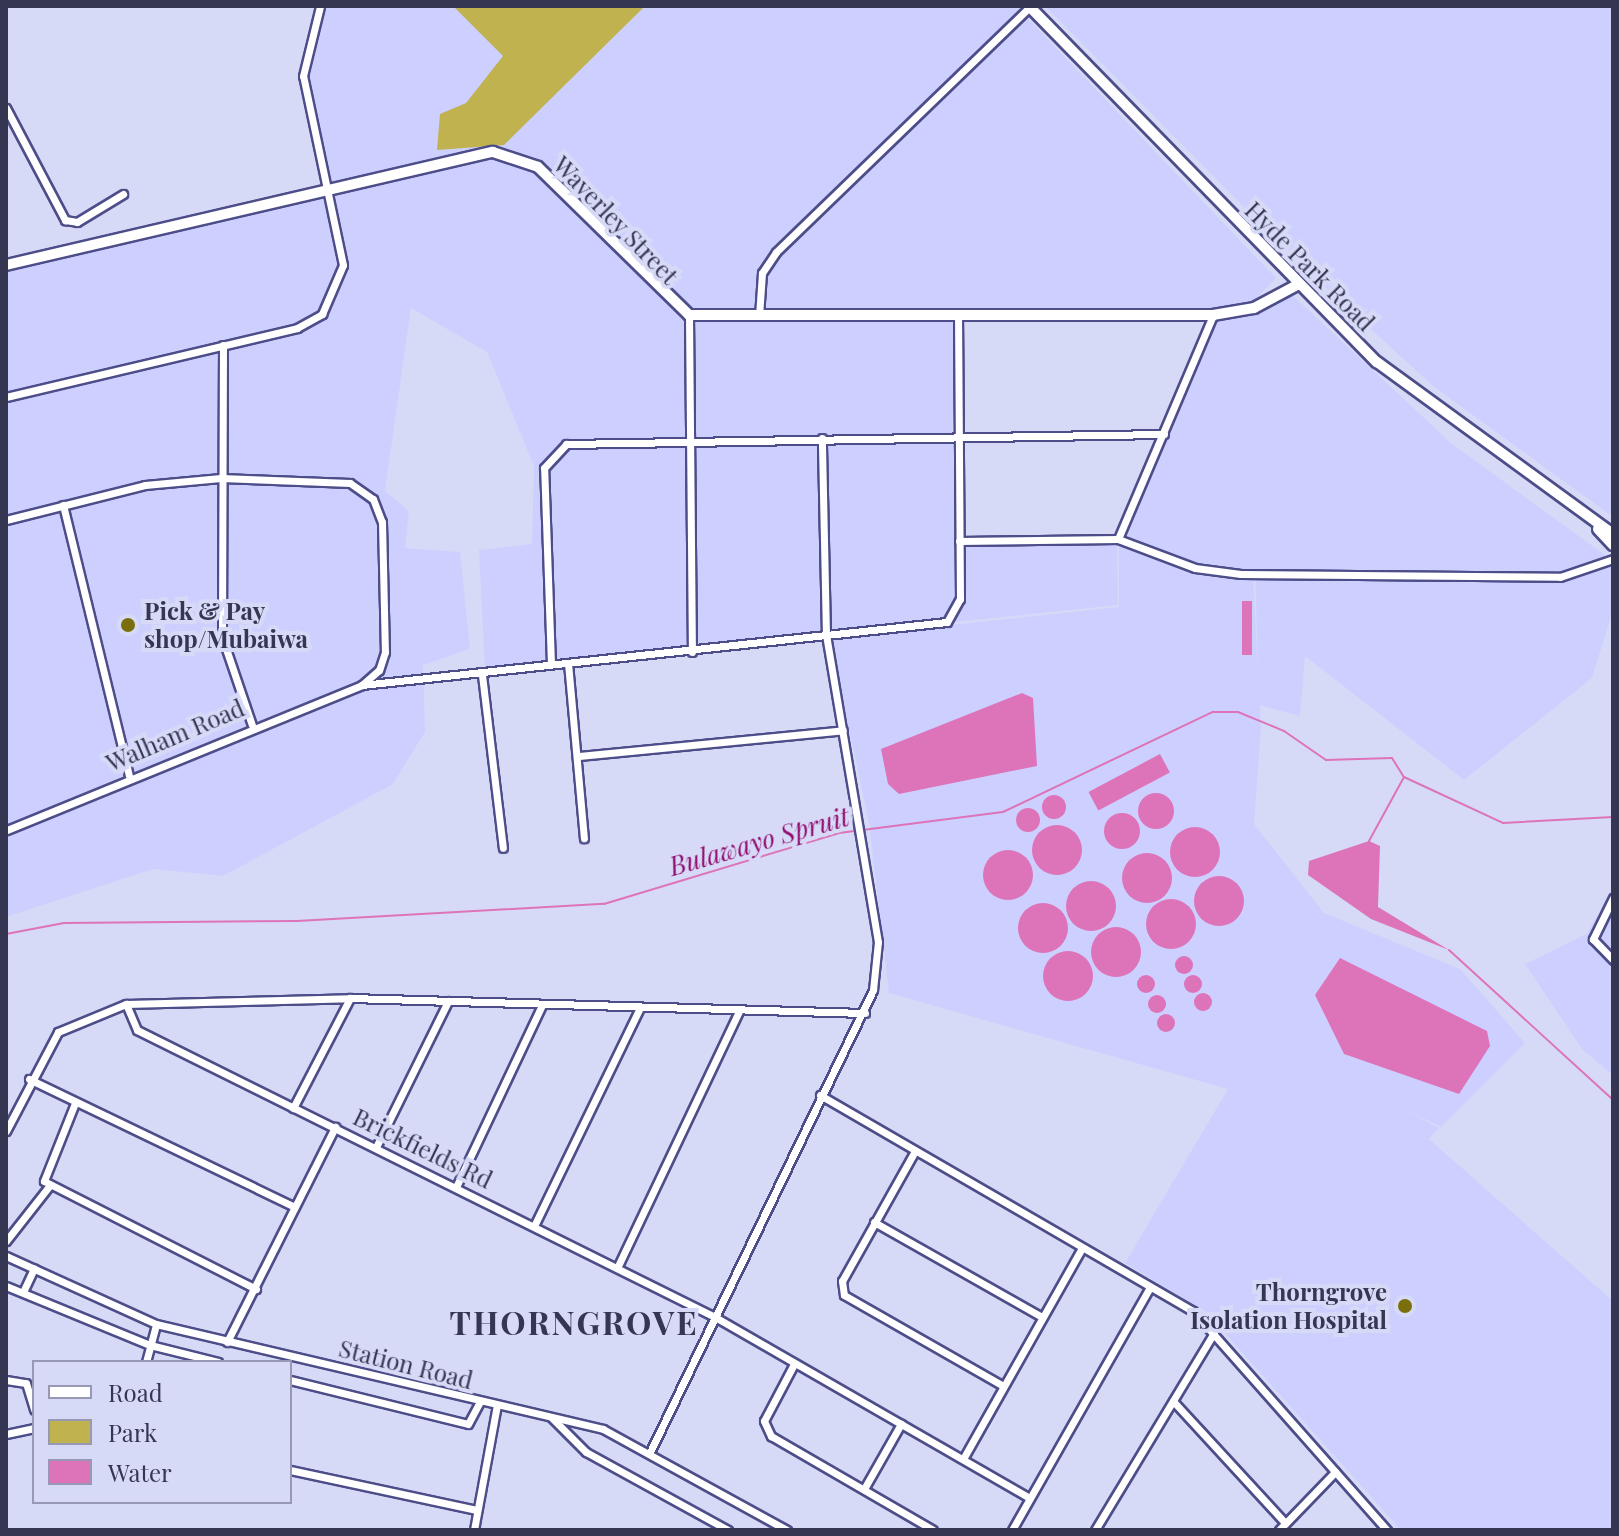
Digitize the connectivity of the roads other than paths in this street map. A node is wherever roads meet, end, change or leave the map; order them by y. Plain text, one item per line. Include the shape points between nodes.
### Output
1 (320, 6) edge
2 (1030, 7) edge
3 (6, 108) edge
4 (10, 128) edge
5 (327, 188) junction
6 (123, 194) dead end
7 (6, 265) edge
8 (1299, 284) junction
9 (689, 315) junction
10 (1213, 315) junction
11 (958, 316) junction
12 (759, 318) junction
13 (223, 345) junction
14 (6, 397) edge
15 (1164, 434) junction
16 (955, 437) junction
17 (822, 438) junction
18 (693, 441) junction
19 (221, 478) junction
20 (63, 505) junction
21 (6, 520) edge
22 (1592, 521) junction
23 (1613, 534) edge
24 (1118, 539) junction
25 (959, 541) junction
26 (1613, 545) edge
27 (1613, 559) edge
28 (826, 636) junction
29 (692, 652) junction
30 (568, 663) junction
31 (551, 664) junction
32 (482, 675) junction
33 (362, 685) junction
34 (252, 725) junction
35 (843, 730) junction
36 (580, 756) junction
37 (129, 775) junction
38 (6, 830) edge
39 (584, 838) dead end
40 (503, 848) dead end
41 (1613, 898) edge
42 (1613, 960) edge
43 (350, 998) junction
44 (448, 1001) junction
45 (126, 1004) junction
46 (542, 1005) junction
47 (640, 1008) junction
48 (740, 1009) junction
49 (865, 1013) junction
50 (29, 1079) junction
51 (820, 1095) junction
52 (75, 1103) junction
53 (293, 1108) junction
54 (335, 1127) junction
55 (6, 1131) edge
56 (376, 1147) junction
57 (915, 1151) junction
58 (50, 1185) junction
59 (456, 1187) junction
60 (293, 1206) junction
61 (874, 1222) junction
62 (534, 1226) junction
63 (6, 1241) edge
64 (1082, 1248) junction
65 (6, 1256) edge
66 (618, 1266) junction
67 (34, 1268) junction
68 (6, 1286) edge
69 (1150, 1287) junction
70 (256, 1289) junction
71 (23, 1292) junction
72 (1040, 1316) junction
73 (715, 1317) junction
74 (156, 1324) junction
75 (1214, 1333) junction
76 (227, 1342) junction
77 (150, 1345) junction
78 (146, 1360) edge
79 (210, 1360) edge
80 (794, 1364) junction
81 (6, 1380) edge
82 (292, 1381) edge
83 (1002, 1385) junction
84 (1173, 1401) junction
85 (32, 1403) edge
86 (479, 1403) junction
87 (497, 1405) junction
88 (550, 1417) junction
89 (901, 1424) junction
90 (32, 1428) edge
91 (6, 1434) edge
92 (650, 1452) junction
93 (963, 1459) junction
94 (292, 1470) edge
95 (1335, 1472) junction
96 (864, 1489) junction
97 (1030, 1498) junction
98 (477, 1510) junction
99 (1282, 1527) edge
100 (474, 1530) edge
101 (728, 1530) edge
102 (787, 1530) edge
103 (933, 1530) edge
104 (1012, 1530) edge
105 (1095, 1530) edge
106 (1387, 1530) edge

1 - 5 street via 303,76
2 - 8 street, Hyde Park Road
2 - 12 street via 776,252 762,273
3 - 4 street
4 - 6 street via 65,220 77,222
5 - 7 street, Waverley Street
5 - 9 street, Waverley Street via 493,152 523,159
5 - 13 street via 343,265 331,303 297,328
8 - 10 street, Waverley Street via 1254,308
8 - 22 street, Hyde Park Road via 1377,362
9 - 12 street, Waverley Street
9 - 18 street
10 - 11 street, Waverley Street
10 - 15 street
11 - 12 street, Waverley Street
11 - 16 street
13 - 14 street
13 - 19 street
15 - 16 street
15 - 24 street
16 - 17 street
16 - 25 street
17 - 18 street
17 - 28 street
18 - 29 street
18 - 31 street via 574,442 547,456
19 - 20 street via 145,485
19 - 33 street via 335,479 373,499 382,522 385,652 379,670
19 - 34 street via 222,637
20 - 21 street
20 - 37 street
22 - 23 street, Hyde Park Road
22 - 26 street, Hyde Park Road
24 - 25 street
24 - 27 street via 1215,573 1560,577
25 - 28 street, Walham Road via 960,599 947,622
28 - 29 street, Walham Road
28 - 35 street
29 - 30 street, Walham Road
30 - 31 street, Walham Road
30 - 36 street
31 - 32 street, Walham Road
32 - 33 street, Walham Road
32 - 40 street
33 - 34 street, Walham Road
34 - 37 street, Walham Road
35 - 36 street
35 - 49 street via 878,942
36 - 39 street
37 - 38 street, Walham Road
41 - 42 street via 1593,939
43 - 44 street
43 - 45 street
43 - 53 street
44 - 46 street
44 - 56 street
45 - 50 street via 58,1032
45 - 53 street, Brickfields Rd via 137,1030
46 - 47 street
46 - 59 street
47 - 48 street
47 - 62 street
48 - 49 street
48 - 66 street
49 - 51 street
50 - 52 street
50 - 55 street
51 - 57 street
51 - 73 street
52 - 58 street via 42,1172
52 - 60 street
53 - 54 street, Brickfields Rd
54 - 56 street, Brickfields Rd
54 - 60 street
56 - 59 street, Brickfields Rd
57 - 61 street
57 - 64 street
58 - 63 street
58 - 70 street
59 - 62 street, Brickfields Rd
60 - 70 street
61 - 72 street
61 - 83 street via 842,1281 848,1302
62 - 66 street, Brickfields Rd
64 - 69 street
64 - 72 street
65 - 67 street, Station Road
66 - 73 street, Brickfields Rd
67 - 71 street
67 - 74 street, Station Road
68 - 71 street
69 - 75 street
69 - 97 street
70 - 76 street
71 - 77 street
72 - 83 street
73 - 80 street, Brickfields Rd
73 - 92 street
74 - 76 street, Station Road
74 - 77 street
75 - 84 street
75 - 95 street
76 - 86 street, Station Road
77 - 78 street
77 - 79 street
80 - 89 street, Brickfields Rd
80 - 96 street via 764,1421 767,1431
81 - 85 street via 26,1383
82 - 86 street via 464,1424 474,1422
83 - 93 street
84 - 99 street
84 - 105 street
86 - 87 street, Station Road
87 - 88 street, Station Road
87 - 98 street
88 - 92 street, Station Road via 603,1429
88 - 101 street via 586,1452
89 - 93 street, Brickfields Rd
89 - 96 street
90 - 91 street
92 - 102 street, Station Road
93 - 97 street, Brickfields Rd
94 - 98 street
95 - 99 street
95 - 106 street
96 - 103 street
97 - 104 street
98 - 100 street

